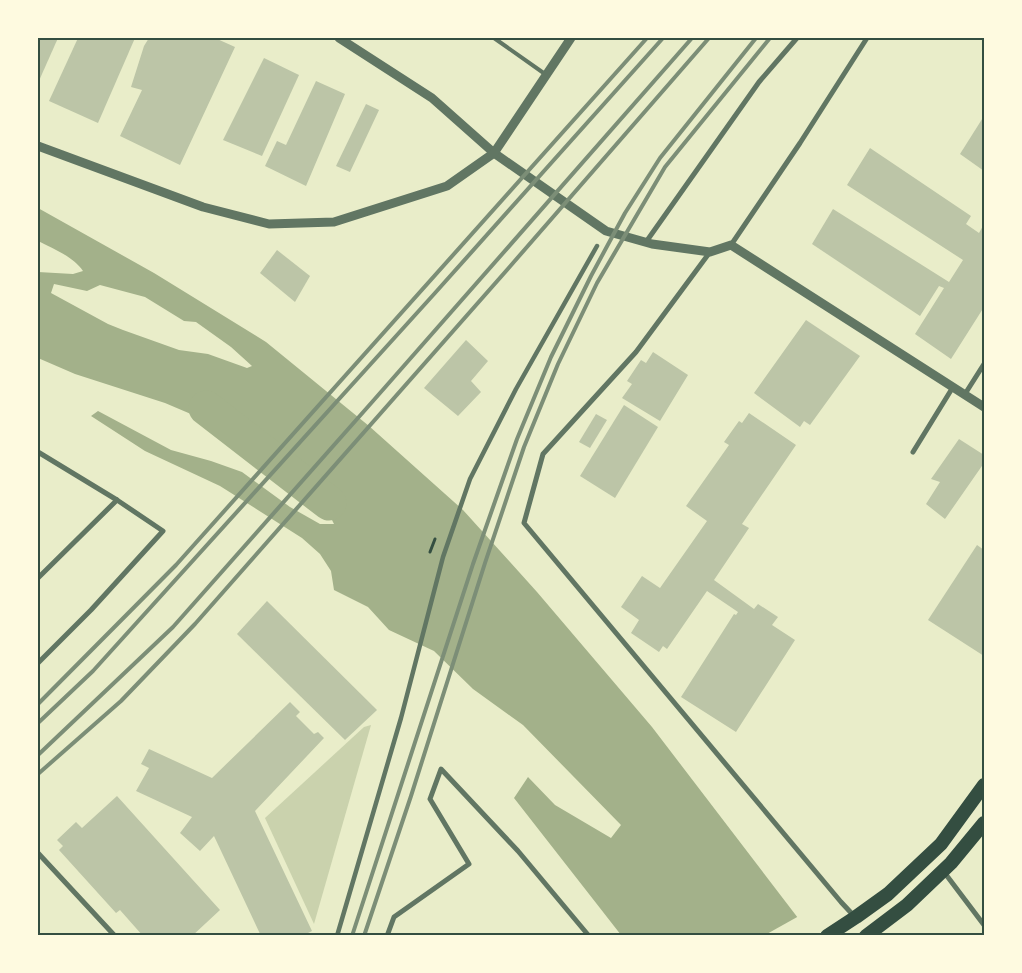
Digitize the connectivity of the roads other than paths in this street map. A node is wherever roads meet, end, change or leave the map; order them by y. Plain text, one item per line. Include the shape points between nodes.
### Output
1 (339, 38) edge
2 (494, 38) edge
3 (571, 38) edge
4 (797, 38) edge
5 (867, 38) edge
6 (546, 75) junction
7 (38, 146) edge
8 (494, 153) junction
9 (645, 243) junction
10 (731, 245) junction
11 (597, 246) dead end
12 (710, 252) junction
13 (984, 364) edge
14 (953, 387) junction
15 (965, 394) junction
16 (984, 407) edge
17 (38, 452) edge
18 (913, 452) dead end
19 (117, 500) junction
20 (38, 578) edge
21 (38, 663) edge
22 (984, 785) edge
23 (984, 822) edge
24 (38, 853) edge
25 (943, 870) junction
26 (852, 920) junction
27 (984, 925) edge
28 (873, 933) edge
29 (114, 936) edge
30 (337, 936) edge
31 (387, 936) edge
32 (589, 936) edge
33 (827, 936) edge

1 - 8 street via 432,98
2 - 6 lane
3 - 6 street
4 - 9 street via 759,82
5 - 10 street
6 - 8 street
7 - 8 street via 203,207 270,224 334,222 448,186
8 - 9 street via 606,231
9 - 12 street
10 - 12 street
10 - 14 street
11 - 30 street via 516,389 470,480 443,557 401,718
12 - 26 street via 636,352 543,454 524,523 841,902
13 - 15 street
14 - 15 street
14 - 18 street
15 - 16 street
17 - 19 street
19 - 20 street
19 - 21 street via 163,531
22 - 26 highway via 940,844 888,894
23 - 25 highway
24 - 29 street
25 - 27 street
25 - 28 highway
26 - 33 highway
31 - 32 street via 394,917 469,864 430,799 441,770 518,850

